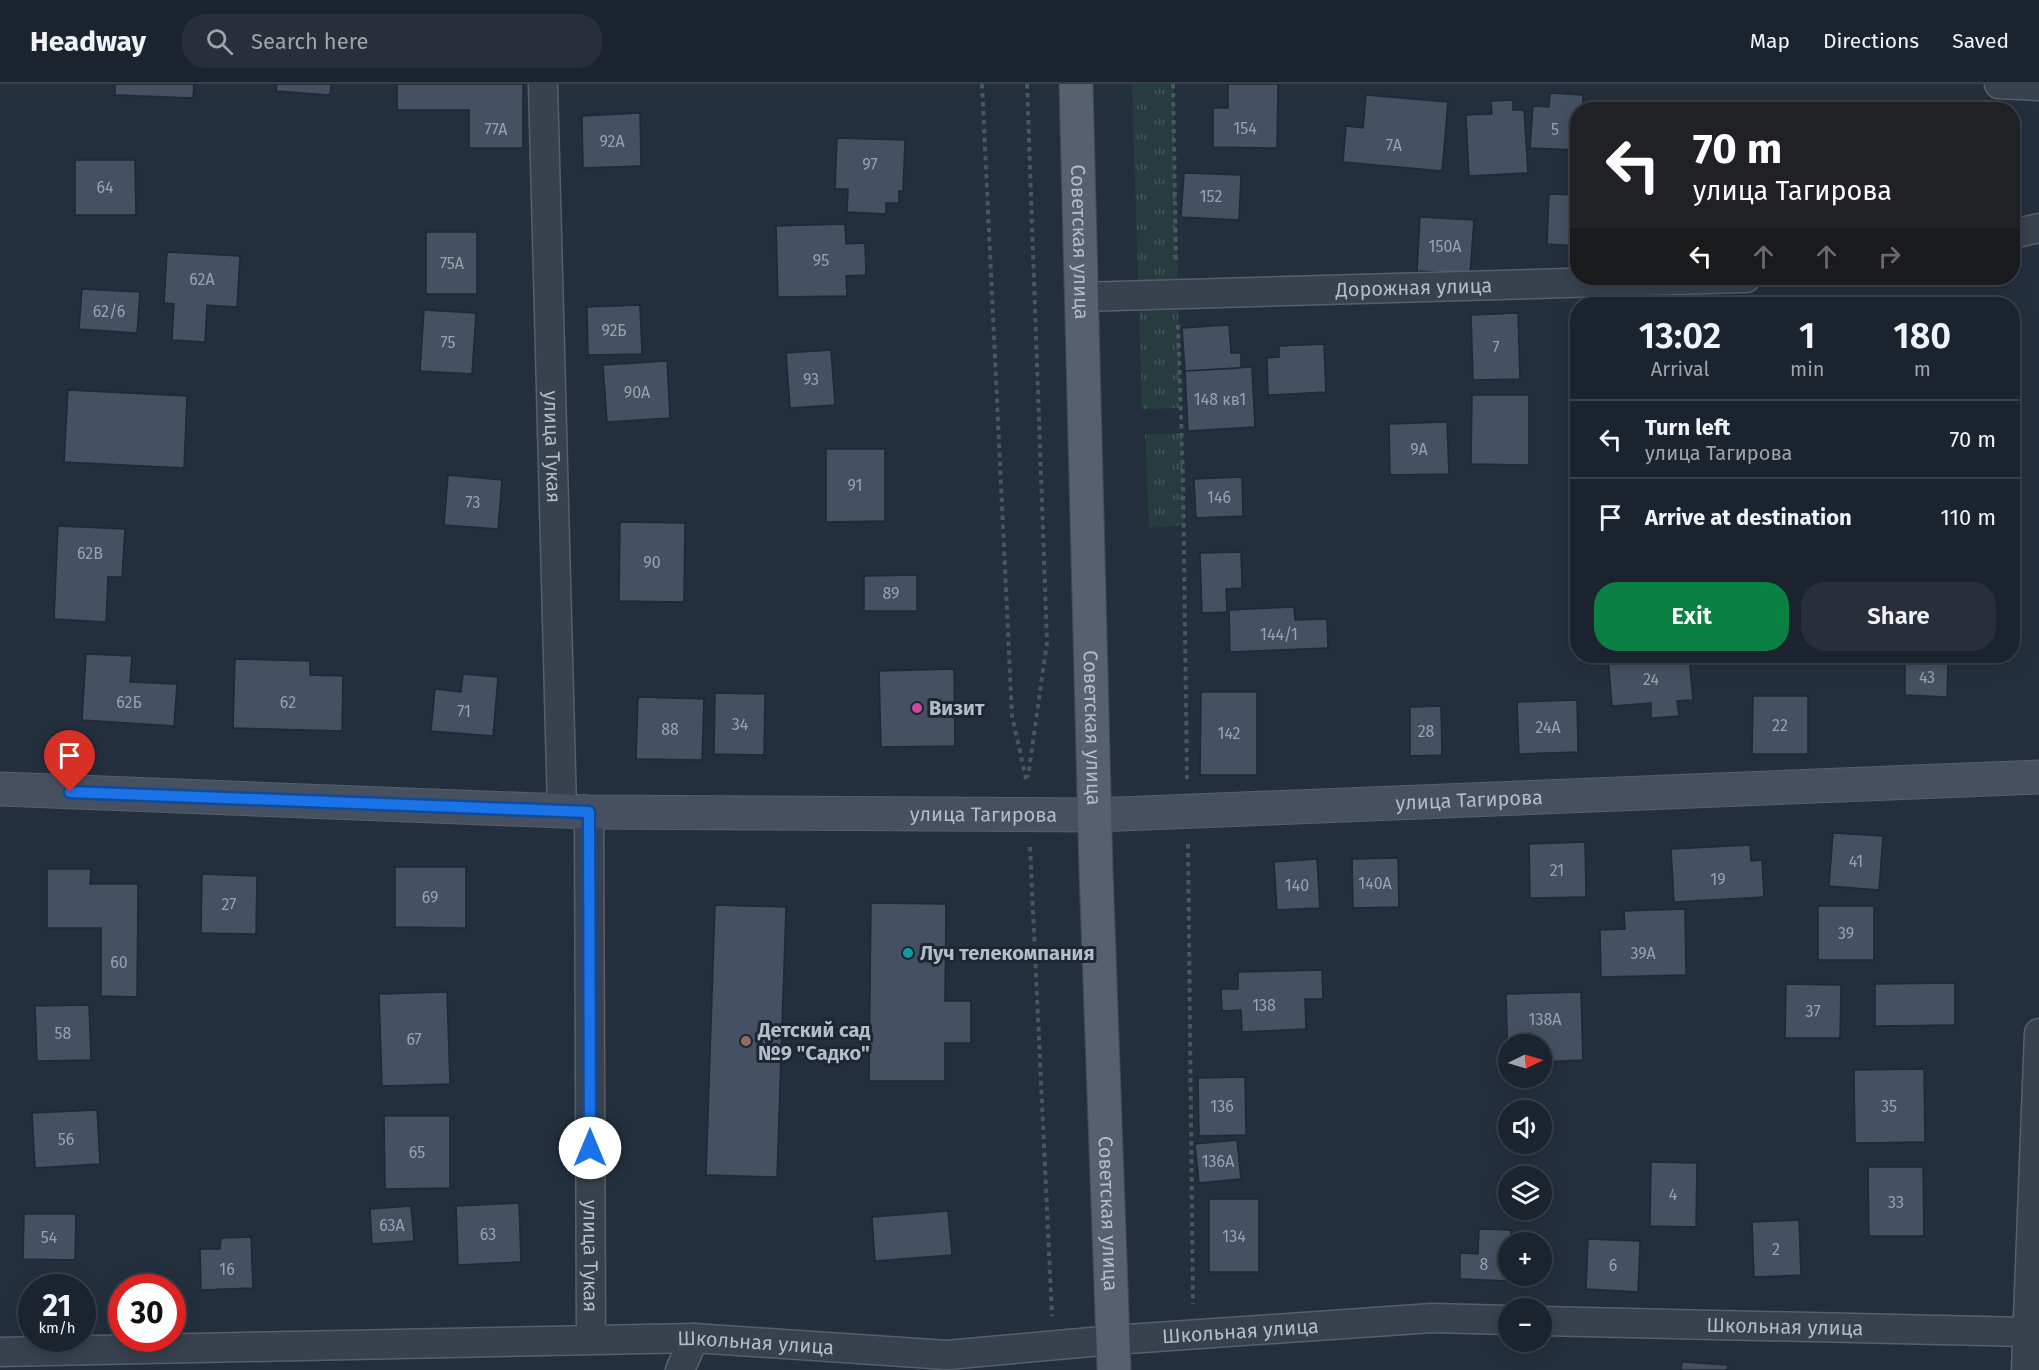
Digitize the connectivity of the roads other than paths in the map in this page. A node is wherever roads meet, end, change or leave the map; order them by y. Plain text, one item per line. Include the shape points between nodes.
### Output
1 (543, 84) edge
2 (1076, 84) edge
3 (1999, 84) edge
4 (2039, 86) edge
5 (2039, 228) edge
6 (2020, 232) edge
7 (1570, 283) edge
8 (1081, 297) junction
9 (2039, 777) edge
10 (0, 789) edge
11 (575, 811) junction
12 (1095, 815) junction
13 (2039, 1033) edge
14 (1498, 1320) edge
15 (1552, 1321) edge
16 (2027, 1332) junction
17 (694, 1338) junction
18 (591, 1339) junction
19 (0, 1352) edge
20 (1113, 1355) edge
21 (680, 1370) edge
22 (2026, 1370) edge

1 - 11 street, улица Тукая
2 - 8 main road, Советская улица
3 - 4 street
5 - 6 street
7 - 8 street, Дорожная улица
8 - 12 main road, Советская улица
9 - 12 street, улица Тагирова
10 - 11 street, улица Тагирова
11 - 12 street, улица Тагирова
11 - 18 street, улица Тукая
12 - 20 main road, Советская улица
13 - 16 street
14 - 20 street, Школьная улица via 1432,1318 1193,1335
15 - 16 street, Школьная улица
16 - 22 street
17 - 18 street, Школьная улица
17 - 20 street, Школьная улица via 947,1355 1054,1346
17 - 21 street
18 - 19 street, Школьная улица

